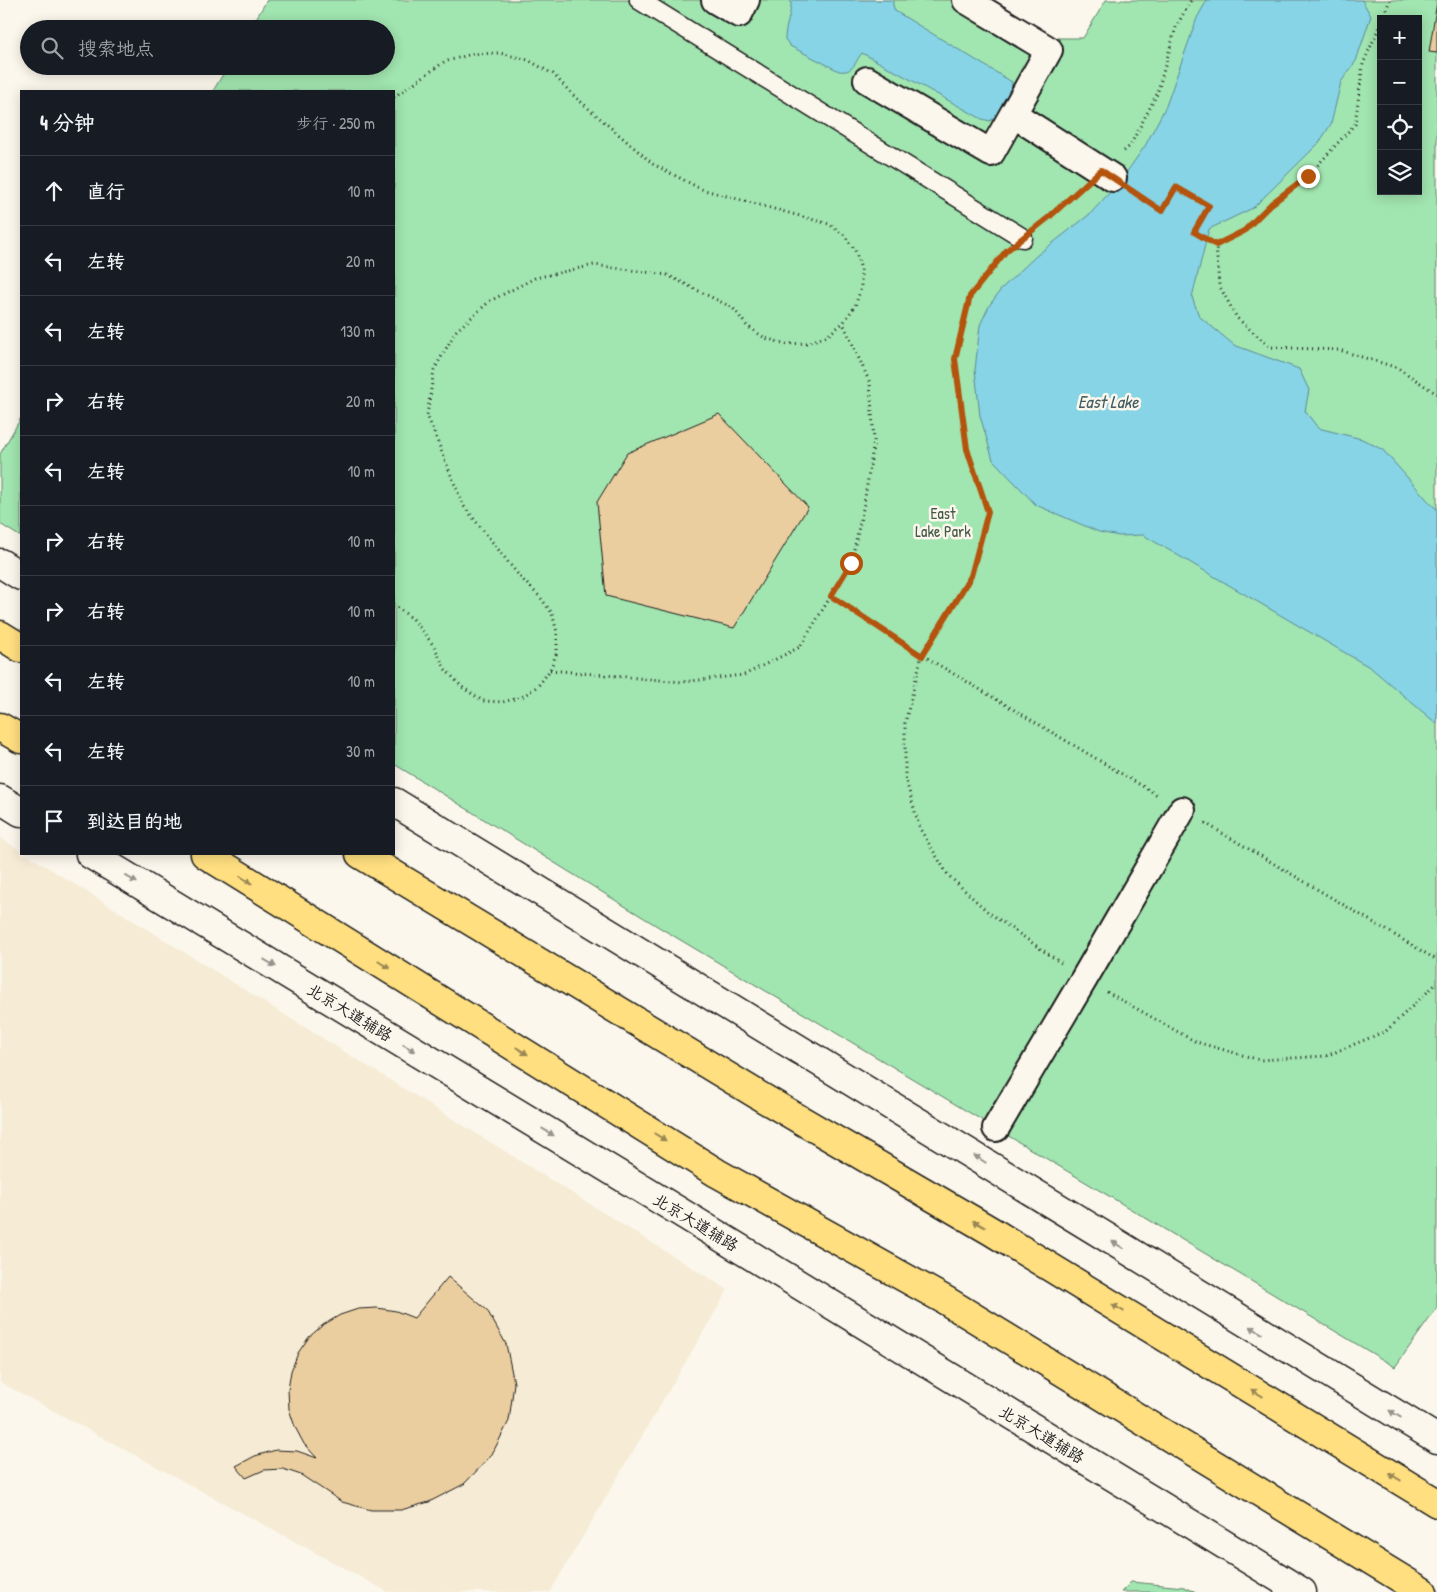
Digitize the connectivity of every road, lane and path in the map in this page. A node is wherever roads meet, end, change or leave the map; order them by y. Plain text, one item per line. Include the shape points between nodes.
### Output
1 (639, 0) edge
2 (715, 0) edge
3 (746, 0) edge
4 (966, 0) edge
5 (1191, 0) edge
6 (1390, 0) edge
7 (1384, 15) edge
8 (1377, 32) edge
9 (866, 80) dead end
10 (395, 95) edge
11 (1013, 114) junction
12 (1107, 174) junction
13 (1023, 238) junction
14 (1216, 245) junction
15 (844, 323) junction
16 (1437, 394) edge
17 (0, 563) edge
18 (20, 575) edge
19 (831, 596) junction
20 (395, 606) edge
21 (0, 634) edge
22 (20, 647) edge
23 (922, 656) junction
24 (550, 670) junction
25 (0, 726) edge
26 (20, 739) edge
27 (0, 799) edge
28 (395, 803) edge
29 (1182, 810) dead end
30 (20, 811) edge
31 (92, 855) edge
32 (207, 855) edge
33 (362, 855) edge
34 (1084, 980) junction
35 (1437, 983) edge
36 (996, 1128) dead end
37 (1437, 1439) edge
38 (1437, 1502) edge
39 (1302, 1592) edge
40 (1423, 1592) edge

1 - 13 lane
2 - 3 street via 739,14
4 - 11 street via 1049,50
5 - 12 path via 1176,27 1157,94 1130,146
6 - 7 path
8 - 14 path via 1363,64 1355,124 1308,176 1271,204 1244,231
9 - 11 street via 991,153
10 - 15 path via 444,62 472,54 500,53 528,60 553,74 653,164 701,189 829,224 844,235 855,250 861,269 861,288
11 - 12 street
12 - 13 path
12 - 14 path via 1162,211 1176,187 1209,206 1194,232
13 - 23 path via 1006,251 970,296 955,359 967,449 988,512 971,576
14 - 16 path via 1219,285 1237,318 1270,347 1339,350 1398,368
15 - 19 path via 870,383 874,441 851,563
15 - 24 path via 827,336 807,343 786,344 765,338 747,326 733,308 667,275 594,265 535,278 490,300 456,331 434,370 426,415 463,505 552,613 557,632 557,652
17 - 18 main road
19 - 23 path
19 - 24 path via 800,647 744,675 682,682
20 - 24 path via 413,619 434,646 445,669 462,687 483,701 503,702 522,697 538,686
21 - 22 main road
23 - 34 path via 904,723 905,777 920,830 948,875 982,906
25 - 26 main road
27 - 30 main road
37 -> 28 main road
29 - 34 street
31 -> 39 main road, 北京大道辅路
32 -> 40 main road via 717,1172 945,1300
38 -> 33 main road
34 - 35 path via 1196,1042 1260,1060 1326,1056 1386,1031
34 - 36 street

